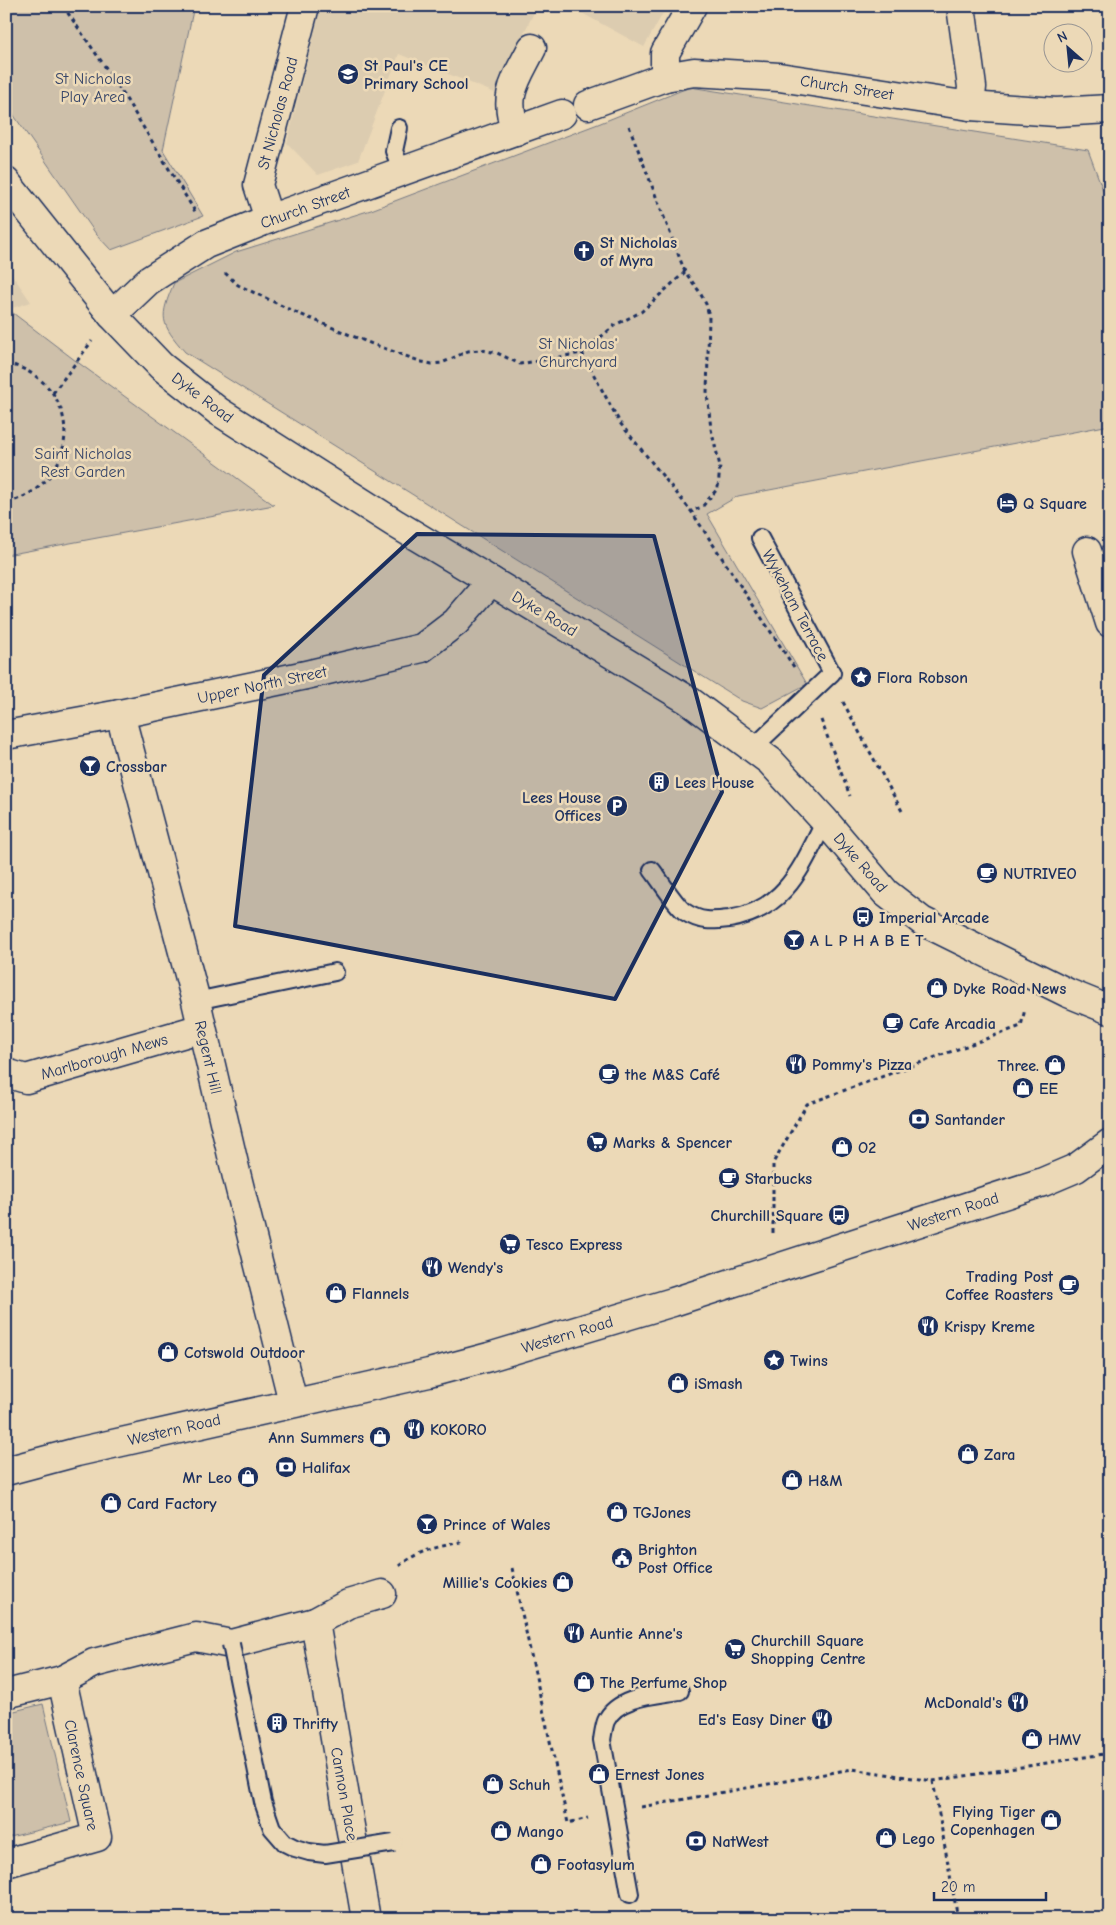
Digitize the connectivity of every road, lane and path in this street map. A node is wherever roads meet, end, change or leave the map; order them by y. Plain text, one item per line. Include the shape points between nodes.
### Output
1 (63, 6) edge
2 (305, 6) edge
3 (692, 6) edge
4 (961, 6) edge
5 (532, 48) dead end
6 (665, 77) junction
7 (617, 95) junction
8 (588, 105) dead end
9 (970, 106) junction
10 (1110, 109) edge
11 (562, 114) dead end
12 (399, 128) dead end
13 (516, 132) junction
14 (402, 171) junction
15 (6, 182) edge
16 (269, 219) junction
17 (206, 244) junction
18 (685, 272) junction
19 (112, 315) junction
20 (582, 353) junction
21 (6, 363) edge
22 (53, 393) junction
23 (6, 503) edge
24 (691, 511) junction
25 (760, 538) dead end
26 (1087, 551) dead end
27 (491, 581) junction
28 (1110, 623) edge
29 (813, 697) junction
30 (120, 714) junction
31 (6, 735) edge
32 (753, 748) junction
33 (852, 801) dead end
34 (903, 813) dead end
35 (826, 820) junction
36 (652, 870) dead end
37 (335, 972) dead end
38 (1035, 977) junction
39 (196, 1001) junction
40 (1110, 1010) edge
41 (202, 1028) junction
42 (6, 1073) edge
43 (1110, 1143) edge
44 (772, 1270) junction
45 (293, 1402) junction
46 (6, 1471) edge
47 (463, 1539) dead end
48 (512, 1568) dead end
49 (382, 1594) joint
50 (315, 1622) junction
51 (231, 1644) junction
52 (62, 1680) junction
53 (680, 1691) dead end
54 (6, 1694) edge
55 (1110, 1753) edge
56 (933, 1780) junction
57 (634, 1808) dead end
58 (596, 1816) dead end
59 (394, 1843) dead end
60 (6, 1863) edge
61 (630, 1894) dead end
62 (366, 1919) edge
63 (958, 1919) edge

1 - 17 path via 115,81 174,176 199,218
2 - 16 street, St Nicholas Road via 258,185
3 - 6 street via 665,53
4 - 9 street via 972,87
5 - 13 street via 511,90 510,115
6 - 7 street, Church Street
6 - 9 street, Church Street via 694,72 779,77
7 - 8 street, Church Street
7 - 18 path
9 - 10 street, Church Street via 1056,112
11 - 13 street, Church Street
12 - 14 lane via 394,151
13 - 14 street, Church Street
14 - 16 street, Church Street
15 - 19 street, Dyke Road
16 - 17 street, Church Street
17 - 19 street, Church Street via 148,282
17 - 20 path via 214,263 238,285 349,335 422,362 442,363 468,351 482,350 520,364
18 - 20 path via 641,312 615,325
18 - 24 path via 706,304 707,393 720,466 718,488 702,507
19 - 22 path
19 - 27 street, Dyke Road via 161,366 218,411
20 - 24 path via 620,423
21 - 22 path via 22,367 39,377
22 - 23 path via 63,414 65,436 57,466 34,492
24 - 29 path
25 - 29 lane, Wykeham Terrace via 832,674
26 - 28 street
27 - 30 street, Upper North Street via 456,622 422,648
27 - 32 street, Dyke Road via 688,700
29 - 32 lane
29 - 33 path
29 - 34 path via 835,686
30 - 31 street, Upper North Street
30 - 39 street, Regent Hill
32 - 35 street, Dyke Road via 770,761
35 - 36 lane via 793,881 779,897 744,916 708,922 684,912
35 - 38 street, Dyke Road via 886,893 922,921
37 - 39 lane
38 - 40 street, Dyke Road
38 - 44 path via 1021,1026 807,1104 773,1163
39 - 41 street, Regent Hill
41 - 42 street, Marlborough Mews via 26,1079
41 - 45 street, Regent Hill
43 - 44 street, Western Road via 1076,1168 1043,1182
44 - 45 street, Western Road via 489,1357
45 - 46 street, Western Road
47 - 49 path via 409,1557 395,1569
48 - 58 path via 568,1822
49 - 50 street via 348,1604
50 - 51 street
50 - 62 street, Cannon Place
51 - 52 street via 196,1637 94,1662
51 - 59 lane, bridge via 263,1802 272,1828 285,1843 324,1854
52 - 54 street
52 - 60 street, Clarence Square via 97,1837
53 - 61 lane via 617,1706 606,1720 602,1740
55 - 56 path
56 - 57 path via 852,1768
56 - 63 path

